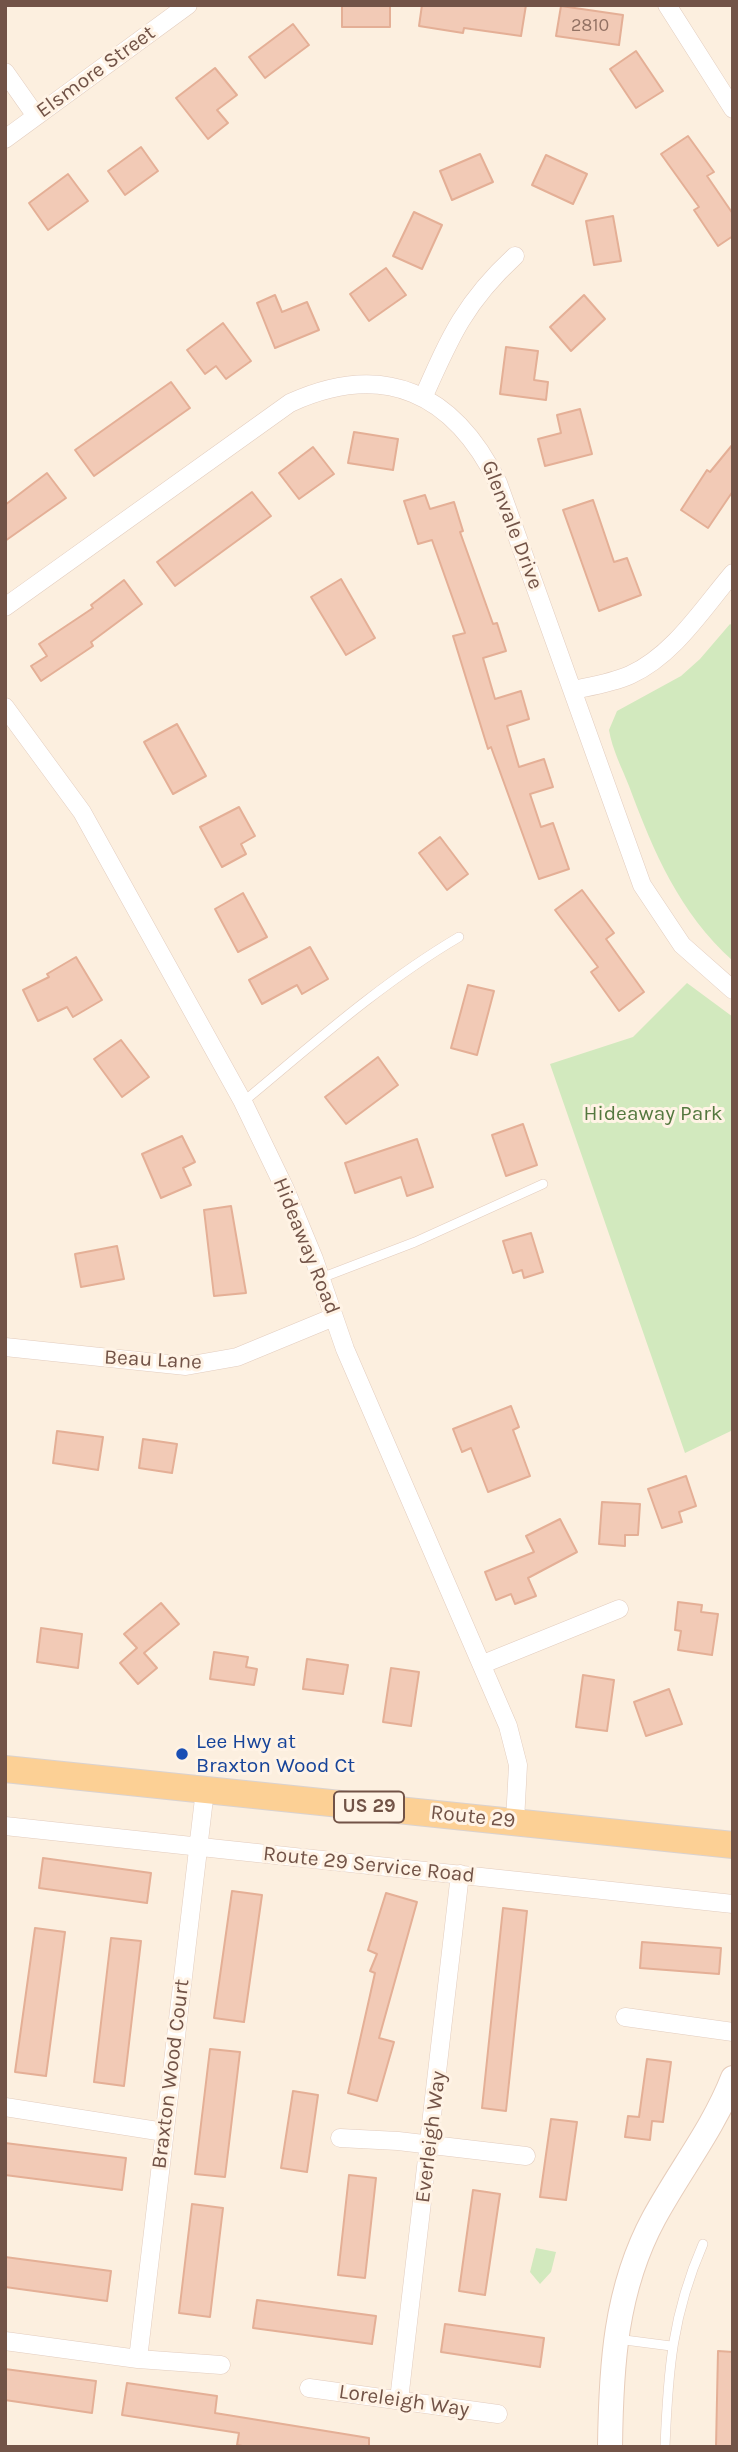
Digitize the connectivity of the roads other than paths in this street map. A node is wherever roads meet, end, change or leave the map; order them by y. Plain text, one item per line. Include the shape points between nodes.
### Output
1 (188, 5) edge
2 (667, 5) edge
3 (5, 72) edge
4 (733, 109) edge
5 (36, 116) junction
6 (5, 139) edge
7 (515, 256) dead end
8 (423, 397) junction
9 (733, 573) edge
10 (5, 607) edge
11 (573, 690) junction
12 (5, 707) edge
13 (459, 937) dead end
14 (733, 990) edge
15 (243, 1102) junction
16 (543, 1184) dead end
17 (321, 1278) junction
18 (334, 1317) junction
19 (5, 1347) edge
20 (618, 1609) dead end
21 (484, 1664) junction
22 (5, 1769) edge
23 (205, 1790) junction
24 (515, 1821) junction
25 (6, 1830) edge
26 (733, 1845) edge
27 (198, 1846) junction
28 (460, 1874) junction
29 (733, 1903) edge
30 (625, 2017) dead end
31 (733, 2032) edge
32 (733, 2078) edge
33 (5, 2107) edge
34 (164, 2132) junction
35 (340, 2138) dead end
36 (431, 2145) junction
37 (526, 2156) dead end
38 (703, 2244) dead end
39 (615, 2339) junction
40 (5, 2341) edge
41 (671, 2346) junction
42 (138, 2359) junction
43 (221, 2365) dead end
44 (309, 2388) dead end
45 (399, 2400) junction
46 (498, 2414) dead end
47 (610, 2447) edge
48 (665, 2447) edge

1 - 5 street, Elsmore Street
2 - 4 street
3 - 5 street
5 - 6 street, Elsmore Street
7 - 8 street via 467,307
8 - 10 street, Glenvale Drive via 366,384 339,386 289,403
8 - 11 street, Glenvale Drive via 450,414 482,449
9 - 11 street via 679,637 651,662 632,674
11 - 14 street, Glenvale Drive via 642,885 682,945
12 - 15 street, Hideaway Road via 82,812
13 - 15 lane via 370,998
15 - 17 street, Hideaway Road
16 - 17 lane via 415,1242
17 - 18 street, Hideaway Road
18 - 19 street, Beau Lane via 206,1365 170,1366
18 - 21 street, Hideaway Road via 405,1491
20 - 21 street
21 - 24 street, Hideaway Road via 519,1765
22 - 23 main road, Route 29 / US 29
23 - 24 main road, Route 29 / US 29
23 - 27 street, Braxton Wood Court
24 - 26 main road, Route 29 / US 29
25 - 27 street, Route 29 Service Road
27 - 28 street, Route 29 Service Road
27 - 34 street, Braxton Wood Court
28 - 29 street, Route 29 Service Road
28 - 36 street, Everleigh Way
30 - 31 street
32 - 39 street via 712,2126 636,2257
33 - 34 street
34 - 42 street, Braxton Wood Court
35 - 36 street
36 - 37 street
36 - 45 street, Everleigh Way
38 - 41 lane via 688,2279
39 - 41 lane
39 - 47 street
40 - 42 street
41 - 48 lane
42 - 43 street
44 - 45 street, Loreleigh Way
45 - 46 street, Loreleigh Way

